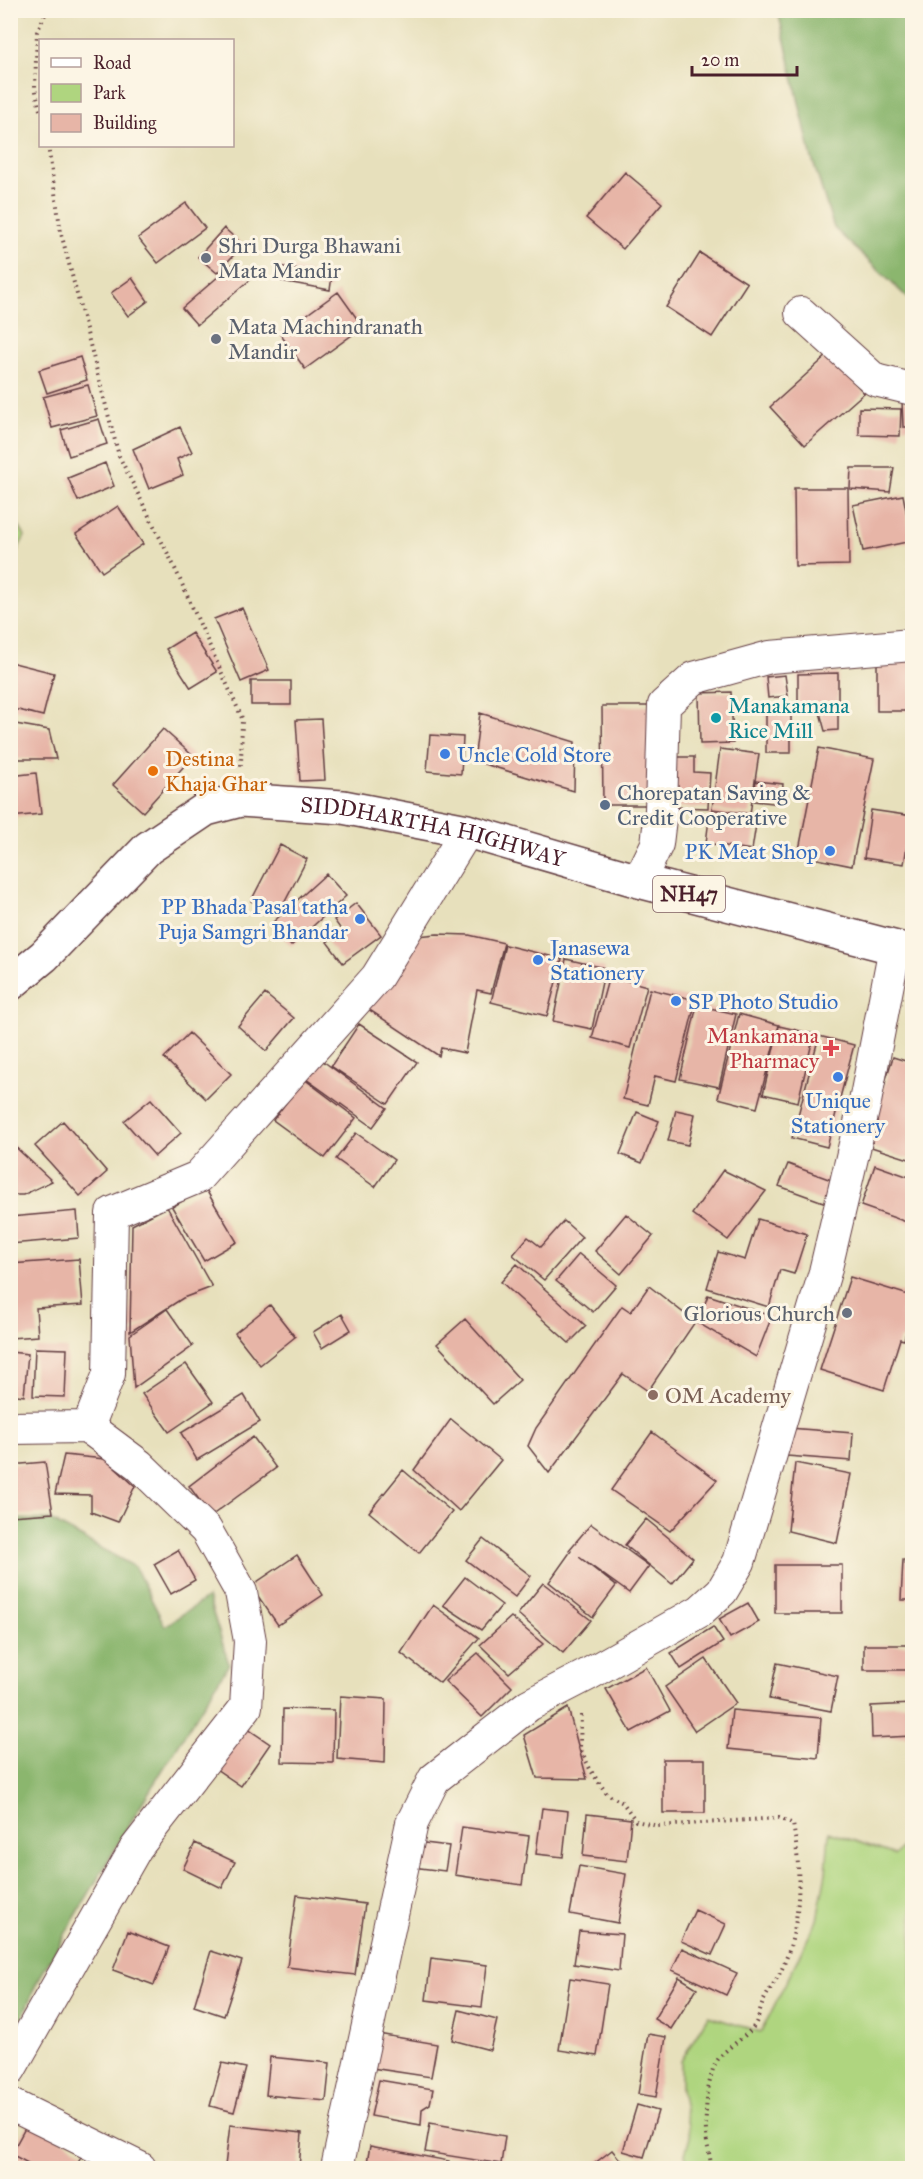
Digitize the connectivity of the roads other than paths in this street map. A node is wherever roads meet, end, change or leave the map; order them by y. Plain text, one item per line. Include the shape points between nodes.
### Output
1 (801, 313) dead end
2 (912, 389) edge
3 (912, 645) edge
4 (467, 831) junction
5 (639, 881) junction
6 (904, 950) edge
7 (10, 984) edge
8 (88, 1427) junction
9 (10, 1428) edge
10 (10, 2069) edge
11 (10, 2104) edge
12 (140, 2169) edge
13 (337, 2169) edge

1 - 2 street via 875,380
3 - 5 street via 770,657 694,678 664,705 657,844
4 - 5 highway, SIDDHARTHA HIGHWAY / NH47
4 - 7 highway, SIDDHARTHA HIGHWAY / NH47 via 343,807 240,800 206,809 148,848 44,956
4 - 8 street via 377,977 206,1169 198,1177 112,1213 109,1374
5 - 6 highway, SIDDHARTHA HIGHWAY / NH47
6 - 13 street via 825,1272 739,1562 722,1591 700,1611 529,1705 434,1779 412,1823
8 - 9 street
8 - 10 street via 139,1465 206,1530 240,1592 250,1641 246,1707 136,1848
11 - 12 street

